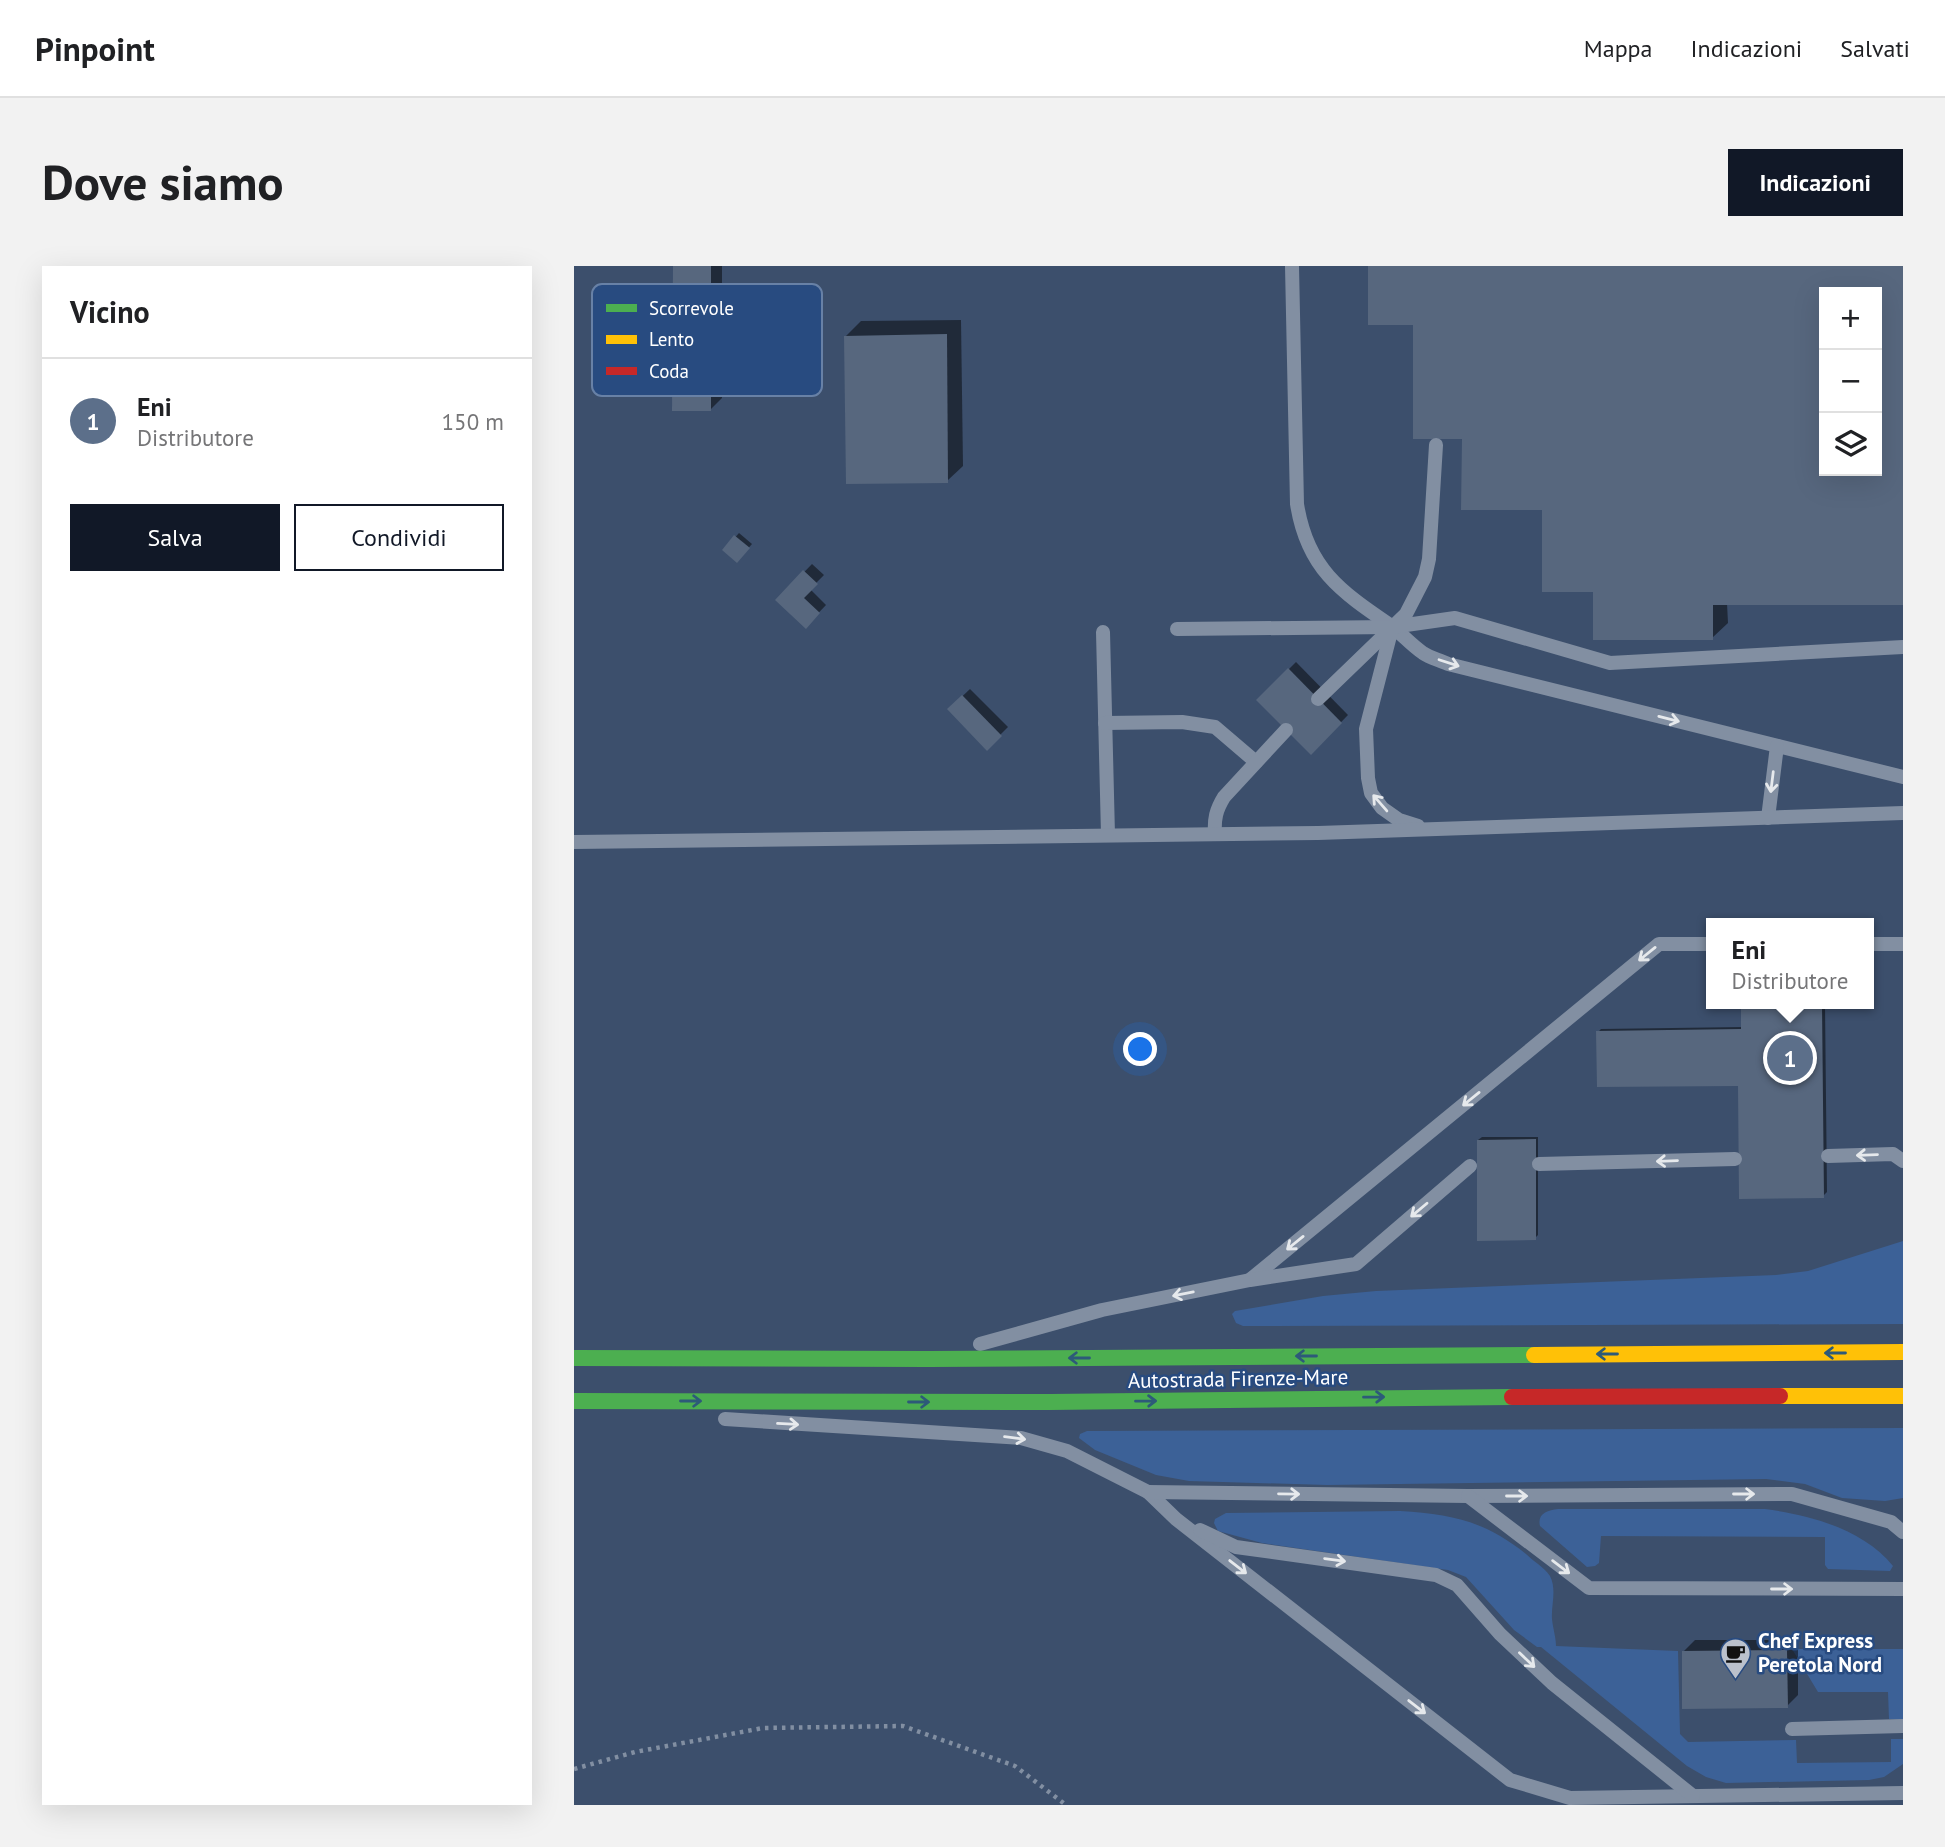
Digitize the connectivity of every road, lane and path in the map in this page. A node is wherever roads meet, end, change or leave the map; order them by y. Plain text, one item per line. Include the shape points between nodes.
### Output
1 (1292, 266) edge
2 (1436, 445) dead end
3 (1392, 627) junction
4 (1177, 629) dead end
5 (1103, 632) dead end
6 (1903, 647) edge
7 (1318, 699) dead end
8 (1105, 723) junction
9 (1286, 730) dead end
10 (1777, 746) junction
11 (1256, 762) junction
12 (1903, 777) edge
13 (1903, 813) edge
14 (1768, 818) junction
15 (1440, 829) junction
16 (1215, 834) junction
17 (1108, 835) junction
18 (574, 842) edge
19 (1706, 944) edge
20 (1874, 944) edge
21 (1903, 944) edge
22 (1828, 1156) dead end
23 (1900, 1157) edge
24 (1735, 1159) dead end
25 (1539, 1164) dead end
26 (1471, 1166) dead end
27 (1250, 1280) junction
28 (1903, 1352) edge
29 (574, 1358) edge
30 (929, 1359) junction
31 (1903, 1396) edge
32 (574, 1403) edge
33 (1148, 1492) junction
34 (1468, 1496) junction
35 (1176, 1519) junction
36 (1903, 1532) edge
37 (1903, 1589) edge
38 (1903, 1726) edge
39 (1792, 1729) dead end
40 (574, 1769) edge
41 (1903, 1793) edge
42 (1759, 1795) junction
43 (1693, 1796) junction
44 (1066, 1805) edge
45 (1787, 1805) edge

1 - 3 lane via 1300,521 1324,573
2 - 3 lane via 1425,577 1406,614
3 - 4 lane
3 - 6 lane via 1455,618 1611,663
3 - 7 lane
3 -> 10 lane via 1425,654 1448,664
15 -> 3 lane via 1399,820 1382,808 1367,778 1366,729
5 - 8 lane
8 - 11 lane via 1215,727
8 - 17 lane
9 - 11 lane
10 - 12 lane
10 -> 14 lane
11 - 16 lane via 1217,809
13 - 14 lane
14 - 15 lane
15 - 16 lane
16 - 17 lane
17 - 18 lane
19 -> 27 lane via 1659,944
20 - 21 lane
23 -> 22 lane
24 -> 25 lane
26 -> 27 lane via 1356,1264
27 -> 30 lane via 1102,1310
28 -> 30 highway, Autostrada Firenze-Mare
29 - 30 highway, Autostrada Firenze-Mare
32 -> 31 highway, Autostrada Firenze-Mare
32 -> 33 lane via 703,1417 1021,1438 1067,1451
33 -> 34 lane
33 - 35 lane
34 -> 36 lane via 1792,1494 1891,1522
34 -> 37 lane via 1589,1588
35 -> 43 lane via 1236,1546 1436,1574 1457,1585 1552,1683
35 -> 43 lane via 1510,1780 1570,1798
38 - 39 lane
40 - 44 path via 635,1752 763,1728 903,1726 1015,1766
41 - 42 lane
42 - 43 lane
42 - 45 lane

